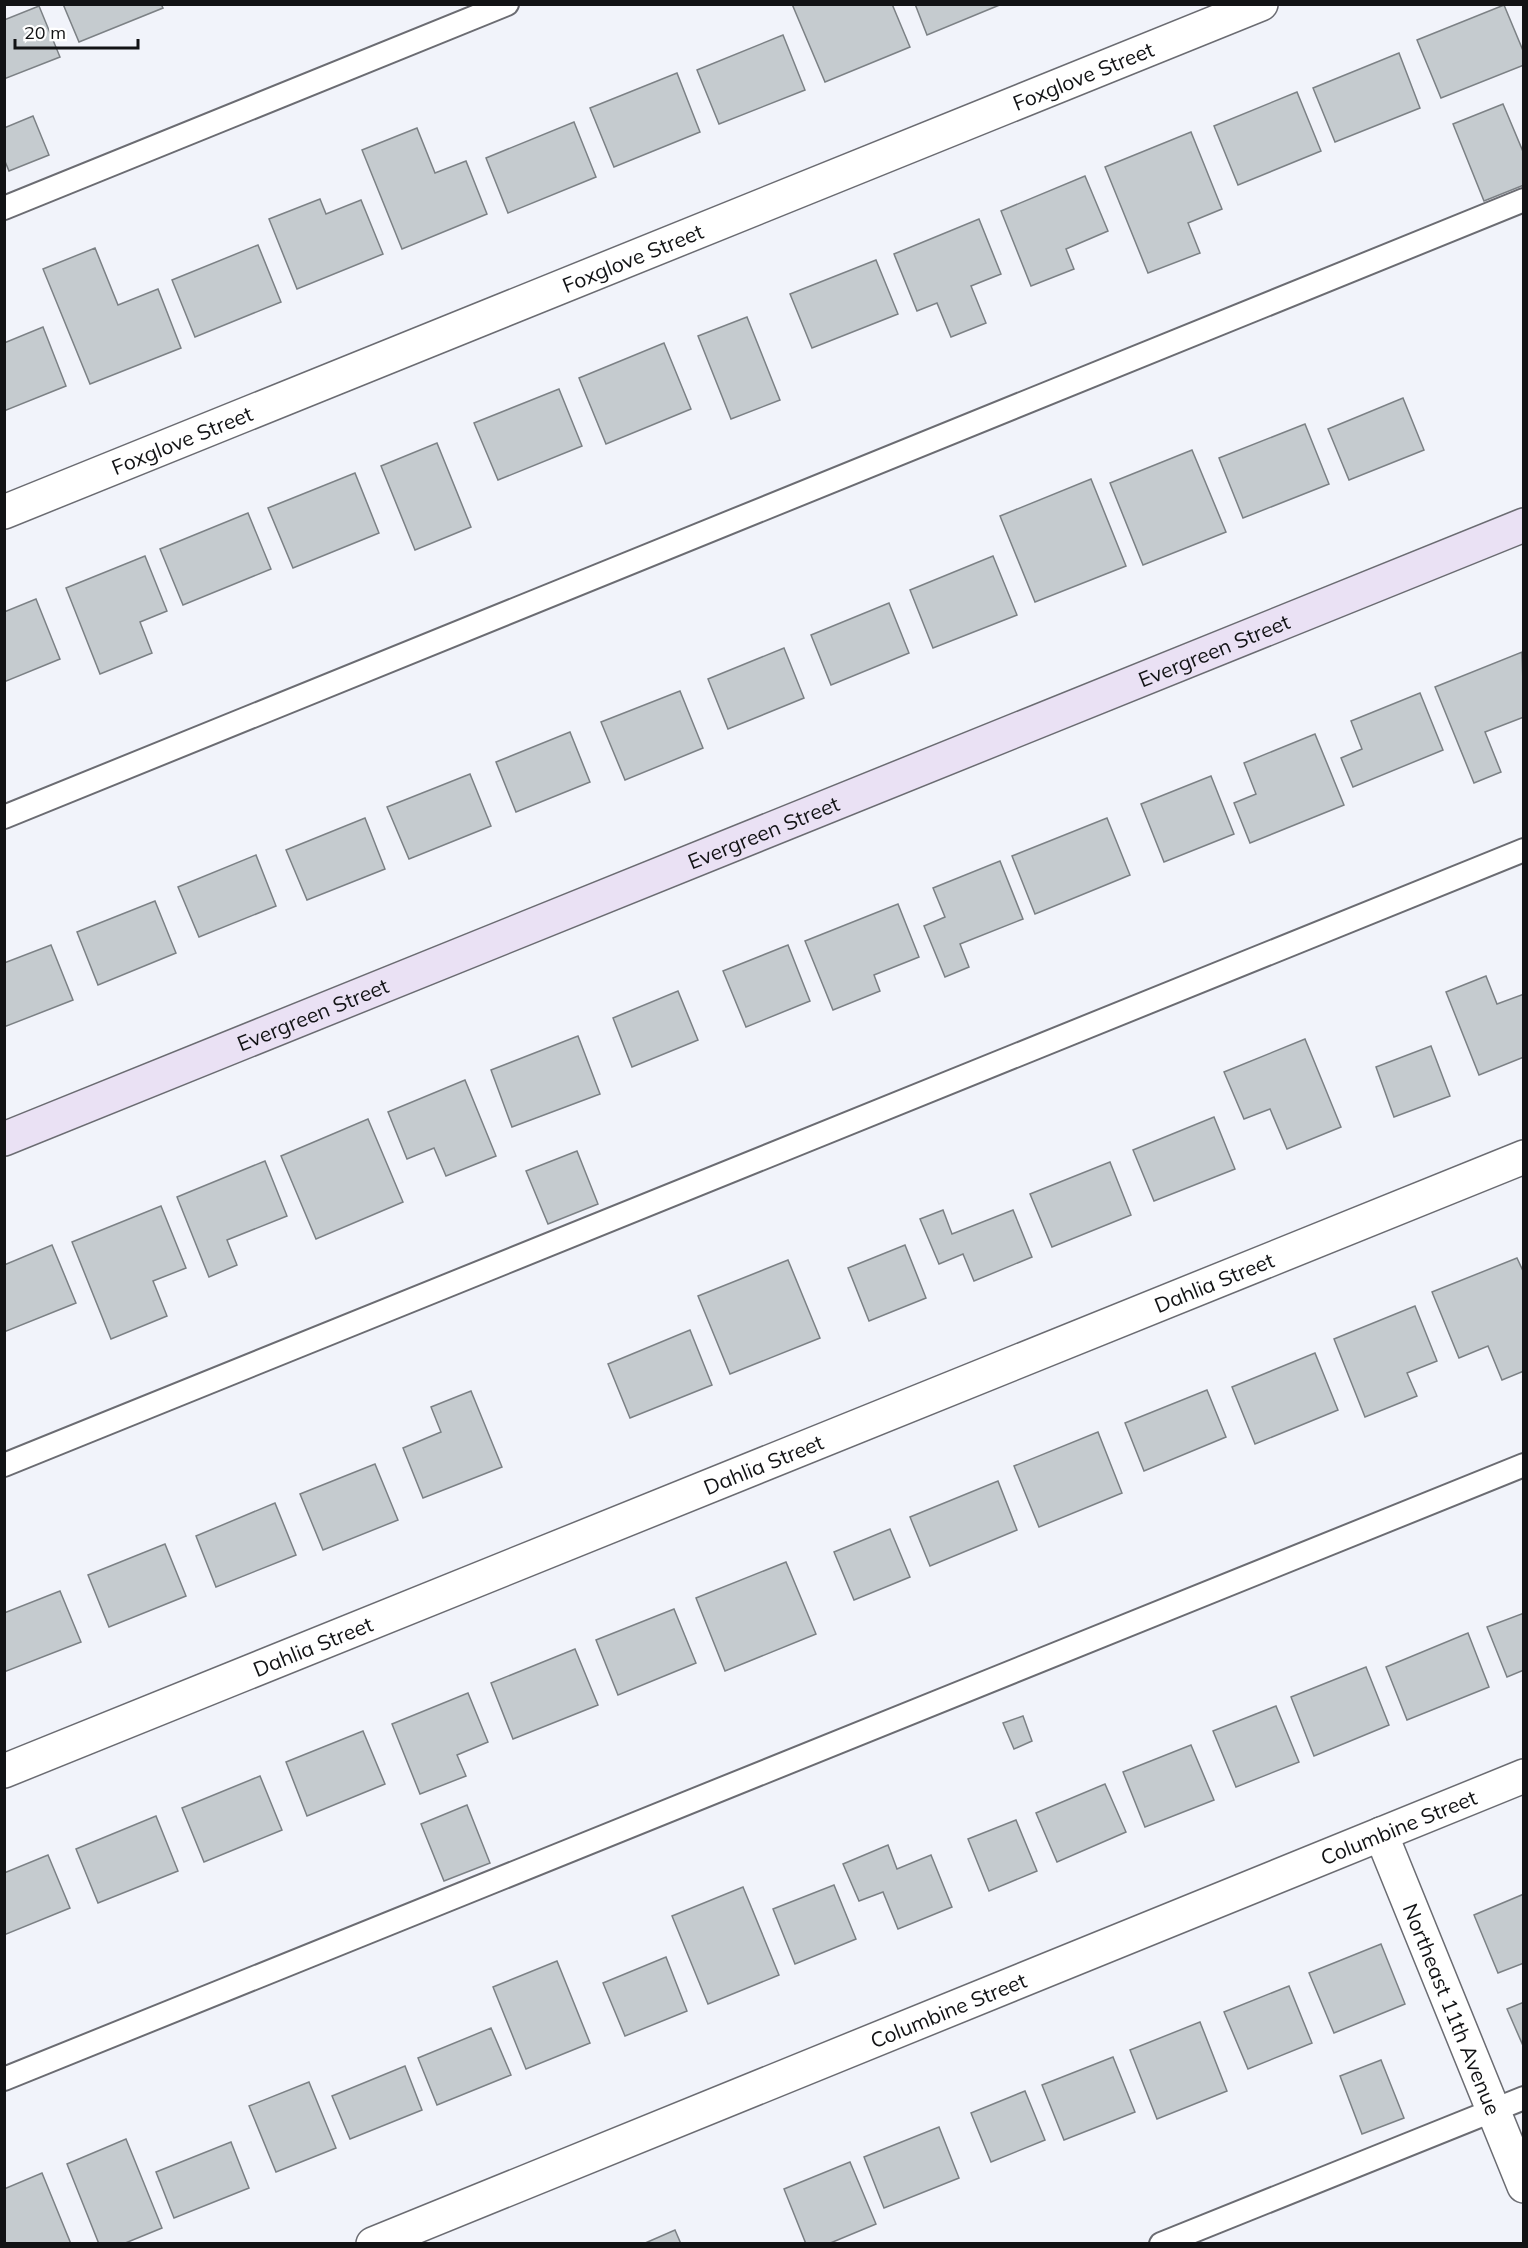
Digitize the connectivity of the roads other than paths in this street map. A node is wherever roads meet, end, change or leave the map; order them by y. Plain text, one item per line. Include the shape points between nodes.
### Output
1 (507, 4) edge
2 (1261, 4) edge
3 (1524, 201) edge
4 (4, 208) edge
5 (4, 512) edge
6 (1524, 525) edge
7 (4, 817) edge
8 (1524, 850) edge
9 (4, 1139) edge
10 (1524, 1157) edge
11 (4, 1465) edge
12 (1524, 1465) edge
13 (4, 1771) edge
14 (1524, 1776) edge
15 (1381, 1834) junction
16 (4, 2079) edge
17 (1524, 2098) edge
18 (1493, 2110) junction
19 (1524, 2186) edge
20 (373, 2244) edge
21 (1161, 2244) edge

1 - 4 lane
2 - 5 street, Foxglove Street
3 - 7 lane
6 - 9 street, Evergreen Street
8 - 11 lane
10 - 13 street, Dahlia Street
12 - 16 lane
14 - 15 street, Columbine Street
15 - 18 street, Northeast 11th Avenue
15 - 20 street, Columbine Street
17 - 18 lane
18 - 19 street, Northeast 11th Avenue
18 - 21 lane

